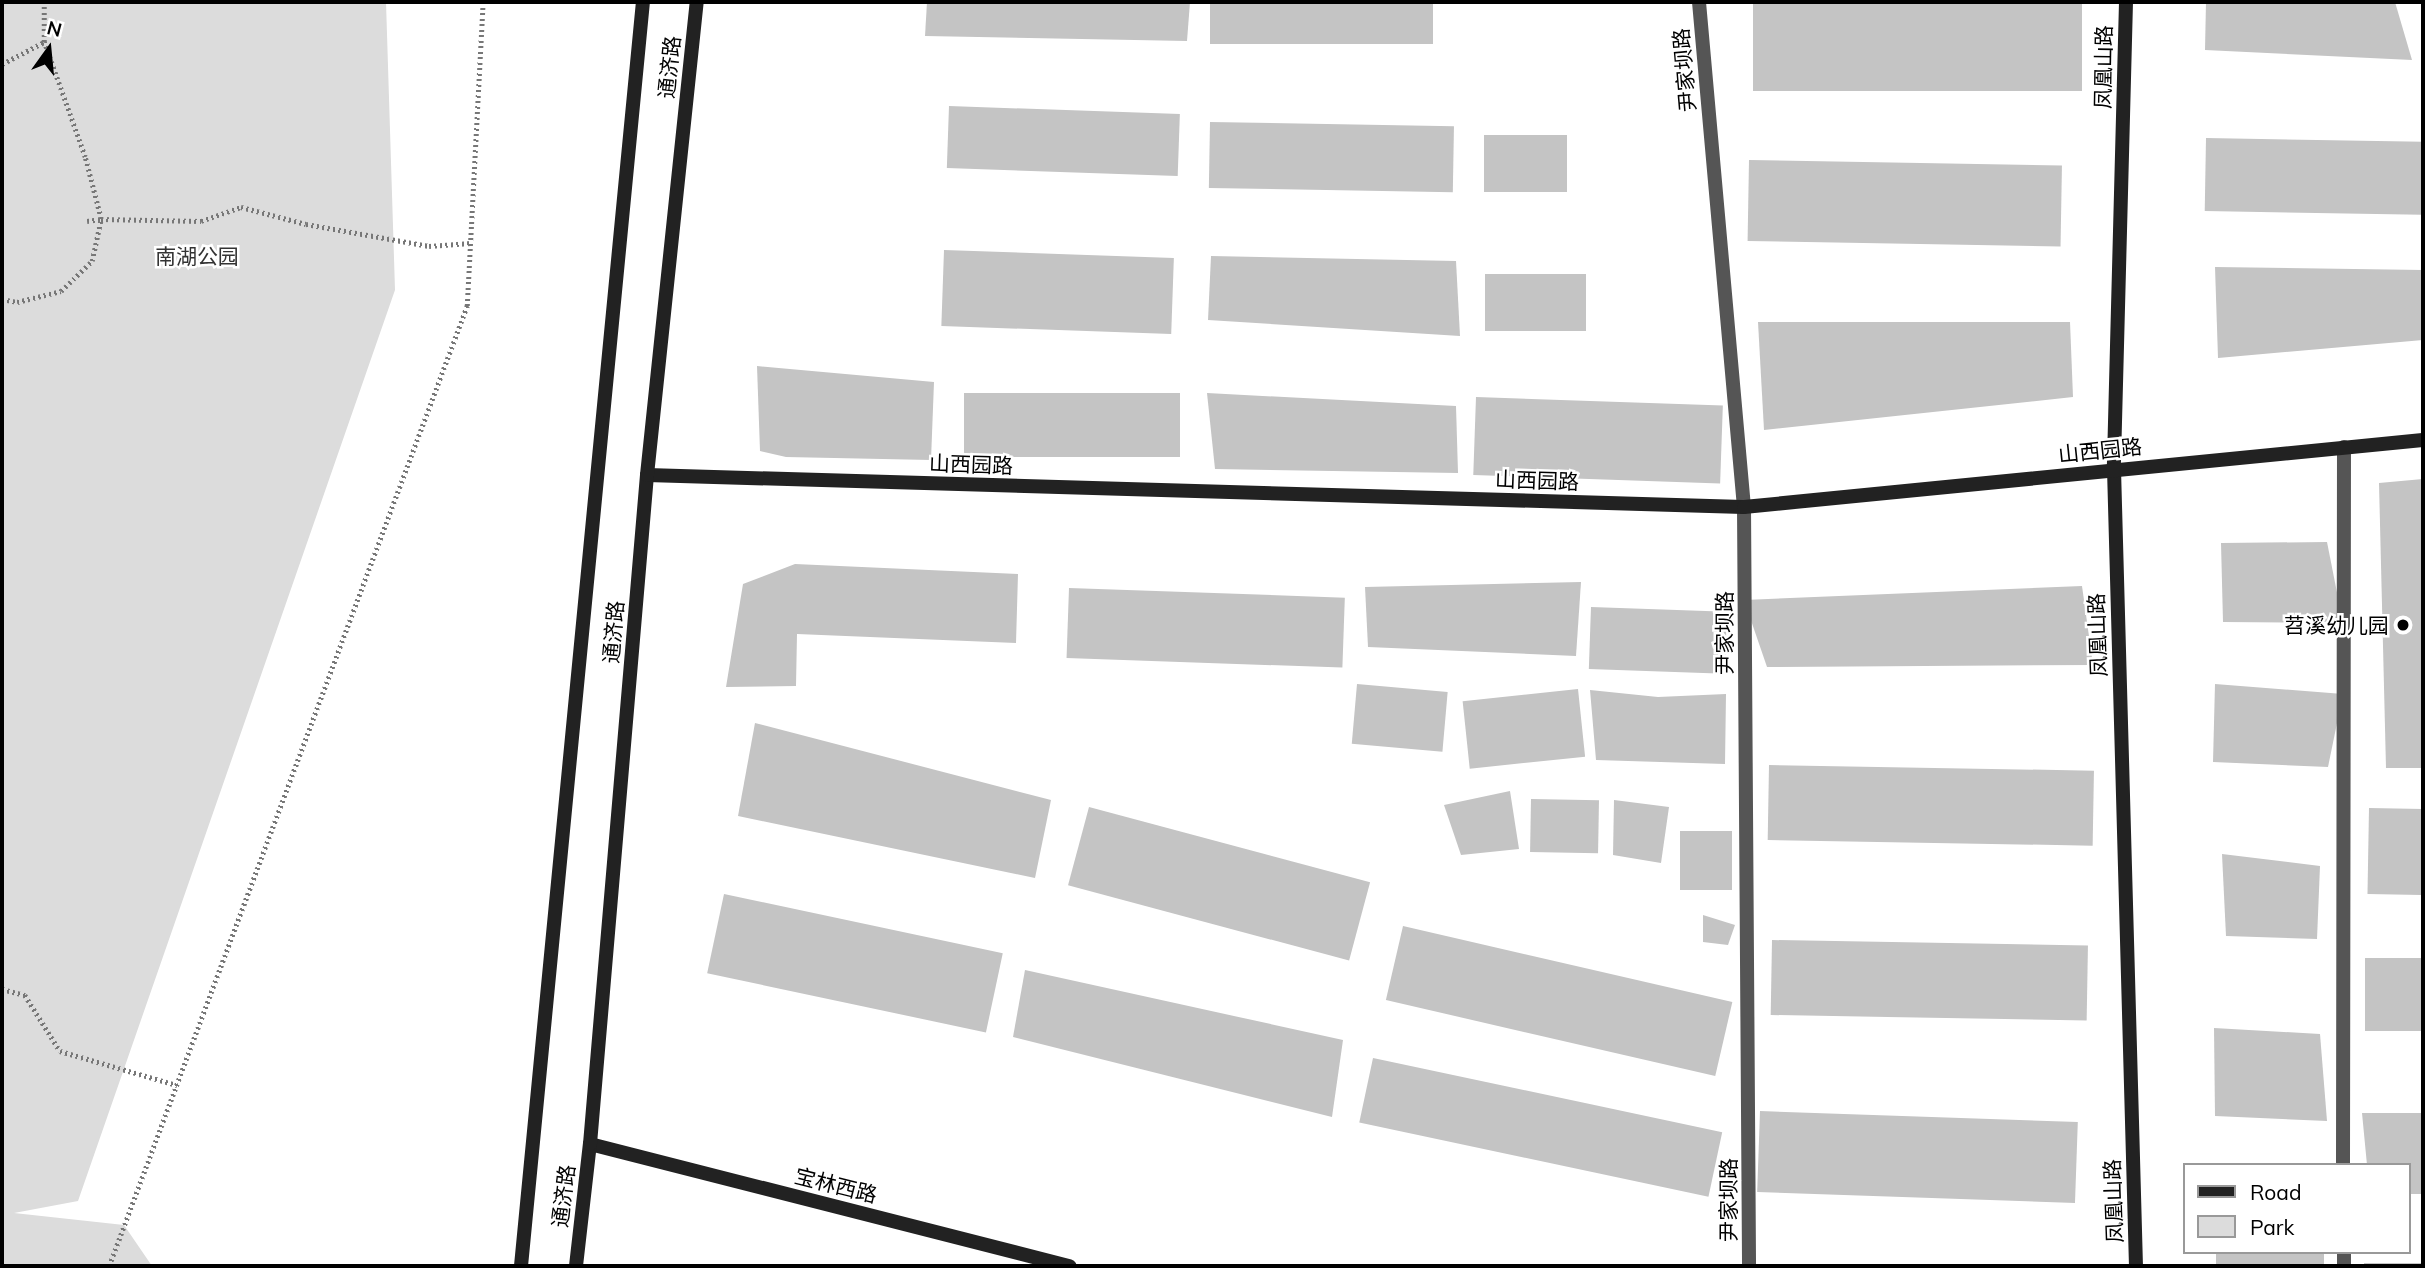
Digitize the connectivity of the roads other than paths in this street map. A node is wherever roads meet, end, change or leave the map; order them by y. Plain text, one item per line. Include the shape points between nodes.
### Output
1 (643, 2) edge
2 (697, 2) edge
3 (1699, 2) edge
4 (2126, 2) edge
5 (2423, 440) edge
6 (2344, 447) junction
7 (2114, 469) junction
8 (647, 475) junction
9 (1744, 507) junction
10 (590, 1144) junction
11 (2343, 1163) edge
12 (521, 1266) edge
13 (576, 1266) edge
14 (1070, 1266) edge
15 (1749, 1266) edge
16 (2136, 1266) edge

1 - 12 street, 通济路
2 - 8 street, 通济路
3 - 9 street, 尹家坝路
4 - 7 street, 凤凰山路
5 - 6 street, 山西园路
6 - 7 street, 山西园路
6 - 11 street
7 - 9 street, 山西园路
7 - 16 street, 凤凰山路
8 - 9 street, 山西园路
8 - 10 street, 通济路
9 - 15 street, 尹家坝路
10 - 13 street, 通济路
10 - 14 street, 宝林西路

